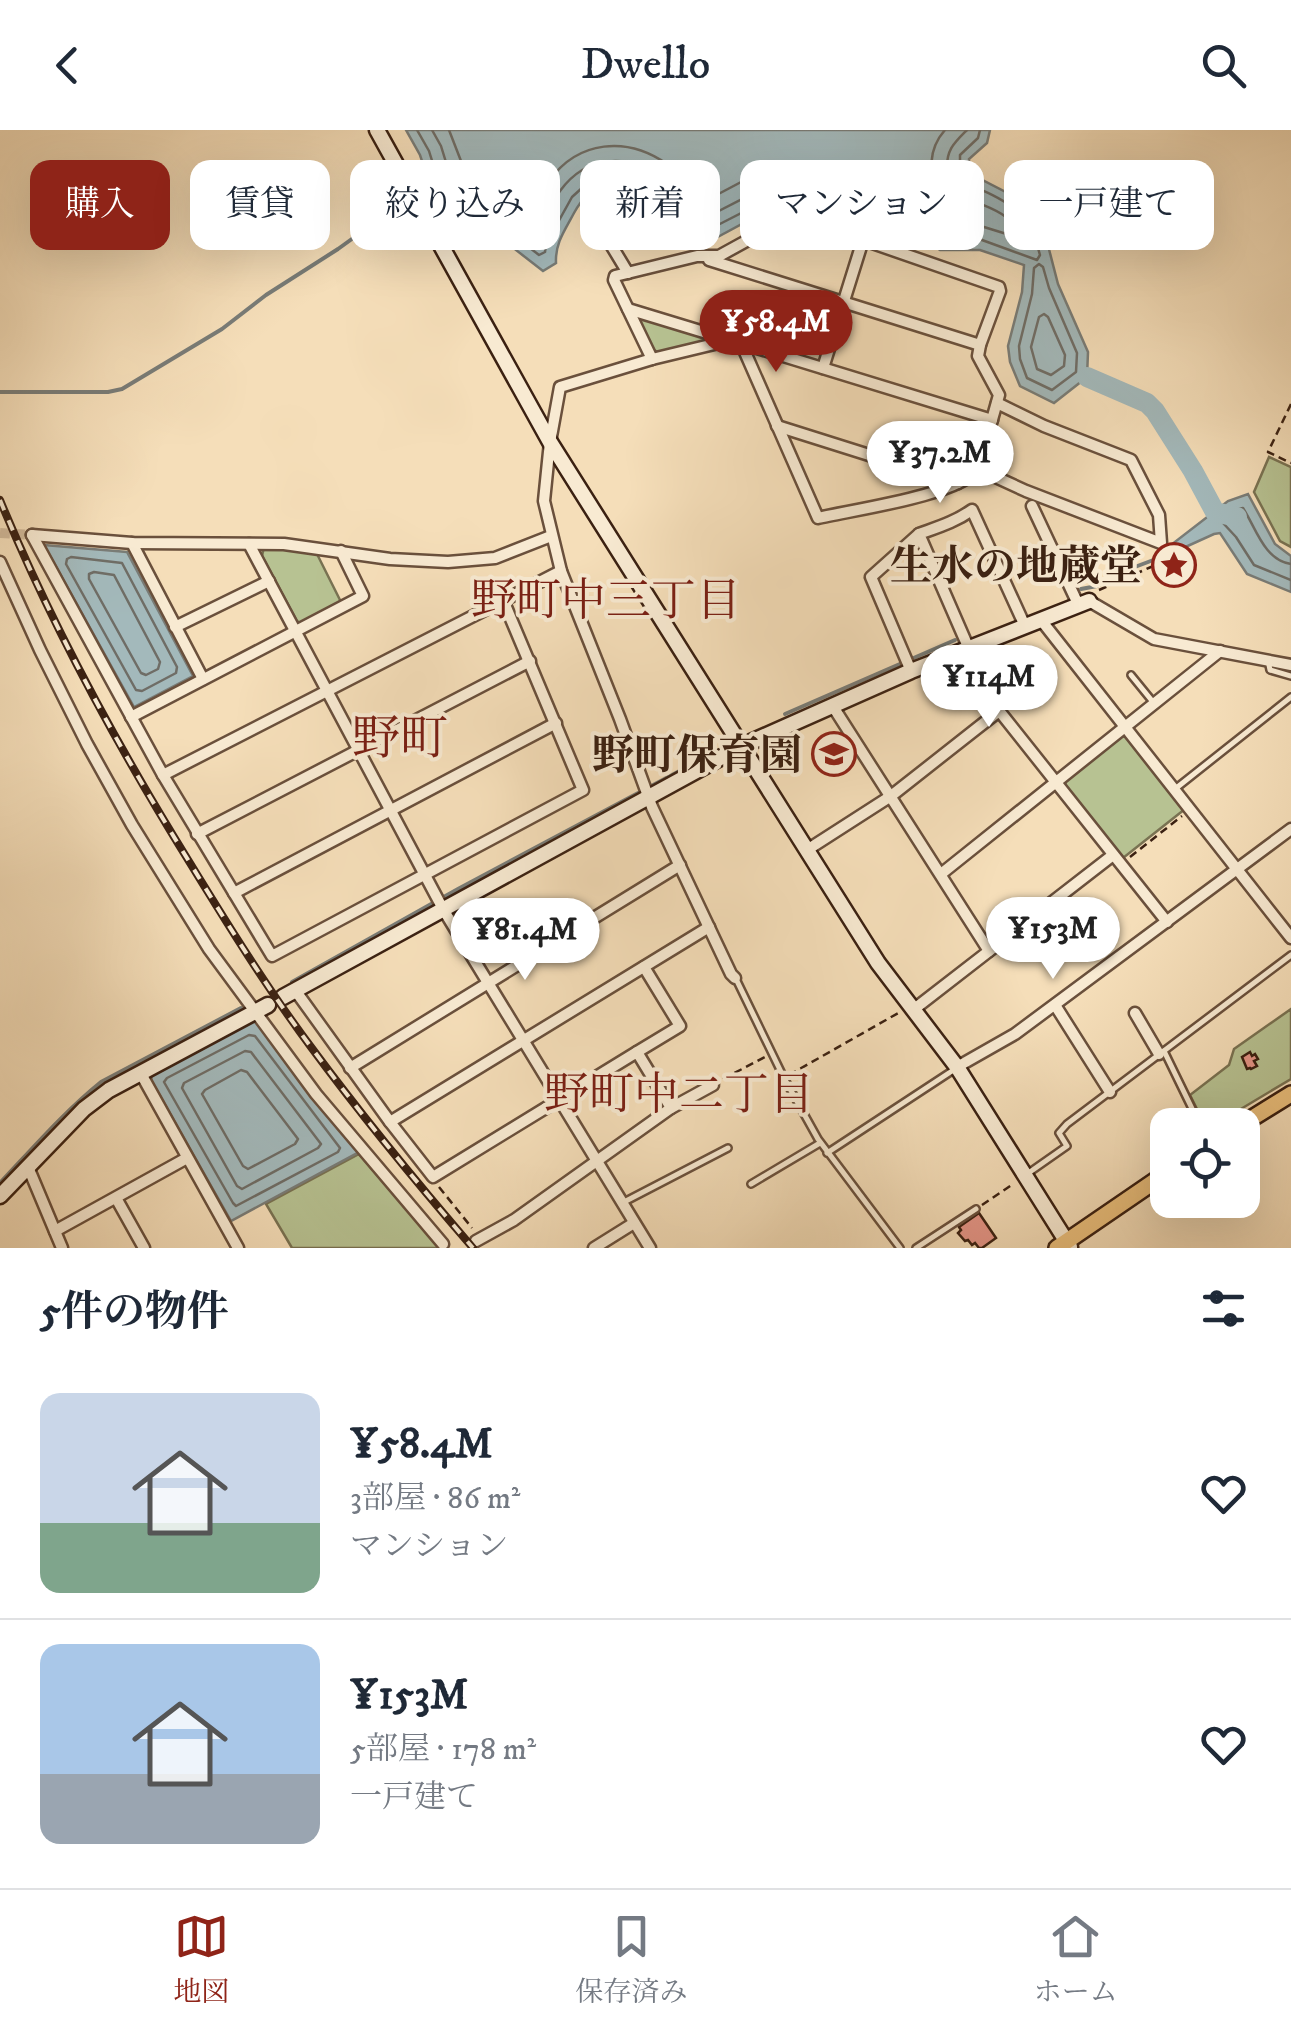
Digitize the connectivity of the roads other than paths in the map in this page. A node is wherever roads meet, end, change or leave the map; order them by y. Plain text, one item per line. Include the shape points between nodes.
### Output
1 (377, 130) edge
2 (740, 244) edge
3 (614, 250) edge
4 (860, 250) edge
5 (891, 250) edge
6 (697, 256) junction
7 (628, 273) junction
8 (842, 302) junction
9 (628, 309) junction
10 (736, 342) junction
11 (980, 345) junction
12 (652, 359) junction
13 (822, 368) junction
14 (997, 403) junction
15 (992, 420) junction
16 (777, 426) junction
17 (550, 442) junction
18 (978, 468) junction
19 (959, 483) junction
20 (1032, 506) dead end
21 (919, 534) junction
22 (551, 536) junction
23 (132, 543) junction
24 (249, 544) junction
25 (341, 550) junction
26 (0, 562) edge
27 (561, 571) junction
28 (269, 581) junction
29 (502, 600) junction
30 (1084, 602) junction
31 (1041, 620) junction
32 (1025, 626) junction
33 (175, 627) junction
34 (295, 631) junction
35 (969, 649) junction
36 (1220, 652) junction
37 (954, 654) junction
38 (1268, 659) junction
39 (530, 661) junction
40 (1291, 665) edge
41 (910, 670) junction
42 (1132, 674) dead end
43 (1291, 676) edge
44 (203, 679) junction
45 (327, 690) junction
46 (1291, 697) edge
47 (1154, 704) junction
48 (832, 705) junction
49 (999, 711) junction
50 (130, 717) junction
51 (556, 724) junction
52 (1126, 728) junction
53 (742, 746) junction
54 (358, 750) junction
55 (162, 775) junction
56 (1055, 783) junction
57 (1176, 788) junction
58 (646, 791) junction
59 (892, 796) junction
60 (390, 810) junction
61 (1291, 829) edge
62 (198, 834) junction
63 (807, 850) junction
64 (1117, 859) junction
65 (680, 865) junction
66 (1237, 869) junction
67 (941, 874) junction
68 (424, 875) junction
69 (234, 894) junction
70 (440, 903) junction
71 (1167, 922) junction
72 (709, 928) junction
73 (1291, 938) edge
74 (990, 951) junction
75 (1291, 955) edge
76 (644, 967) junction
77 (735, 978) joint
78 (488, 982) junction
79 (289, 993) joint
80 (1054, 1005) junction
81 (261, 1008) junction
82 (912, 1008) junction
83 (1136, 1014) dead end
84 (523, 1041) junction
85 (637, 1052) junction
86 (1161, 1052) junction
87 (350, 1068) junction
88 (957, 1068) junction
89 (140, 1072) junction
90 (713, 1085) road end
91 (1110, 1092) junction
92 (1291, 1094) edge
93 (559, 1100) junction
94 (671, 1108) junction
95 (1191, 1108) edge
96 (1260, 1113) edge
97 (390, 1122) junction
98 (820, 1143) junction
99 (728, 1148) dead end
100 (826, 1153) junction
101 (187, 1158) junction
102 (597, 1162) junction
103 (28, 1167) junction
104 (1026, 1174) junction
105 (751, 1184) dead end
106 (1150, 1185) edge
107 (0, 1196) edge
108 (116, 1198) junction
109 (622, 1203) junction
110 (976, 1208) road end
111 (634, 1223) junction
112 (55, 1231) junction
113 (474, 1235) road end
114 (443, 1244) dead end
115 (1064, 1246) edge
116 (62, 1248) edge
117 (144, 1248) edge
118 (238, 1248) edge
119 (594, 1248) edge
120 (650, 1248) edge
121 (900, 1248) edge
122 (916, 1248) edge

1 - 17 street
2 - 6 street via 719,256
3 - 7 street
4 - 8 street
5 - 11 street via 999,288
6 - 7 street
6 - 8 street
7 - 9 street via 614,280
8 - 11 street
8 - 13 street
9 - 10 street
9 - 12 street
10 - 12 street
10 - 13 street
10 - 16 street
11 - 14 street via 978,356
12 - 17 street via 560,387
13 - 15 street
14 - 15 street
14 - 18 street via 1130,460 1159,515 1161,544
15 - 18 street
16 - 19 street
16 - 19 street via 818,518
17 - 22 street via 544,501
17 - 53 street
18 - 19 street
20 - 30 street
21 - 32 street via 972,510
21 - 35 street
21 - 41 street via 872,577
22 - 25 street via 471,561
22 - 27 street
23 - 24 street
23 - 33 street
23 - 50 street via 32,535
24 - 25 street
24 - 28 street
25 - 34 street via 363,596
26 - 81 street via 132,825 208,948
27 - 29 street
27 - 58 street
28 - 33 street
28 - 34 street
29 - 39 street
29 - 45 street
30 - 31 street
30 - 36 street via 1154,639
31 - 32 street
31 - 52 street
32 - 35 street
33 - 44 street
34 - 44 street
34 - 45 street
35 - 37 street
36 - 38 street
36 - 47 street
37 - 41 street
37 - 49 street
38 - 40 street
38 - 43 lane via 1270,670
39 - 51 street
39 - 54 street
41 - 48 street
42 - 47 lane
44 - 50 street
45 - 54 street
45 - 55 street
46 - 57 lane
47 - 52 street
48 - 53 street
48 - 59 street
49 - 56 street
49 - 59 street
50 - 55 street
51 - 60 street
51 - 68 street via 583,790
52 - 56 street
52 - 57 street
53 - 58 street
53 - 63 street
54 - 60 street
54 - 62 street
55 - 62 street
56 - 64 street
56 - 67 street
57 - 66 street
58 - 65 street
58 - 70 street
59 - 63 street
59 - 67 street
60 - 68 street
60 - 69 street
61 - 66 street
62 - 69 street
63 - 82 street
64 - 71 street
64 - 74 street
65 - 72 street
65 - 78 street
66 - 71 street
66 - 73 street
67 - 74 street
68 - 69 street via 272,956
68 - 70 street
70 - 78 street
70 - 79 street
71 - 80 street
72 - 76 street
72 - 77 street
74 - 82 street
75 - 86 lane
76 - 84 street
76 - 85 street via 680,1026
77 - 98 lane
78 - 84 street
78 - 87 street
79 - 87 street
80 - 88 street
80 - 91 street
81 - 89 street
81 - 114 street via 316,1094
82 - 88 street
83 - 86 street
84 - 93 street
84 - 97 street
85 - 93 street
85 - 94 street
86 - 91 lane
86 - 95 lane
87 - 97 street
88 - 100 lane
88 - 104 street
89 - 101 street
89 - 103 street via 84,1108
90 - 94 street
91 - 104 lane via 1059,1132 1067,1146
92 - 96 main road
93 - 97 street via 433,1177
93 - 102 street
94 - 102 street
98 - 100 lane
98 - 105 lane
99 - 109 lane
100 - 121 lane
101 - 108 street
101 - 118 street
102 - 109 street
102 - 113 street via 514,1220
103 - 107 street
103 - 112 street
104 - 115 street
106 - 115 main road
108 - 112 street
108 - 117 street
109 - 111 street
110 - 122 lane
111 - 119 street
111 - 120 street
112 - 116 street

